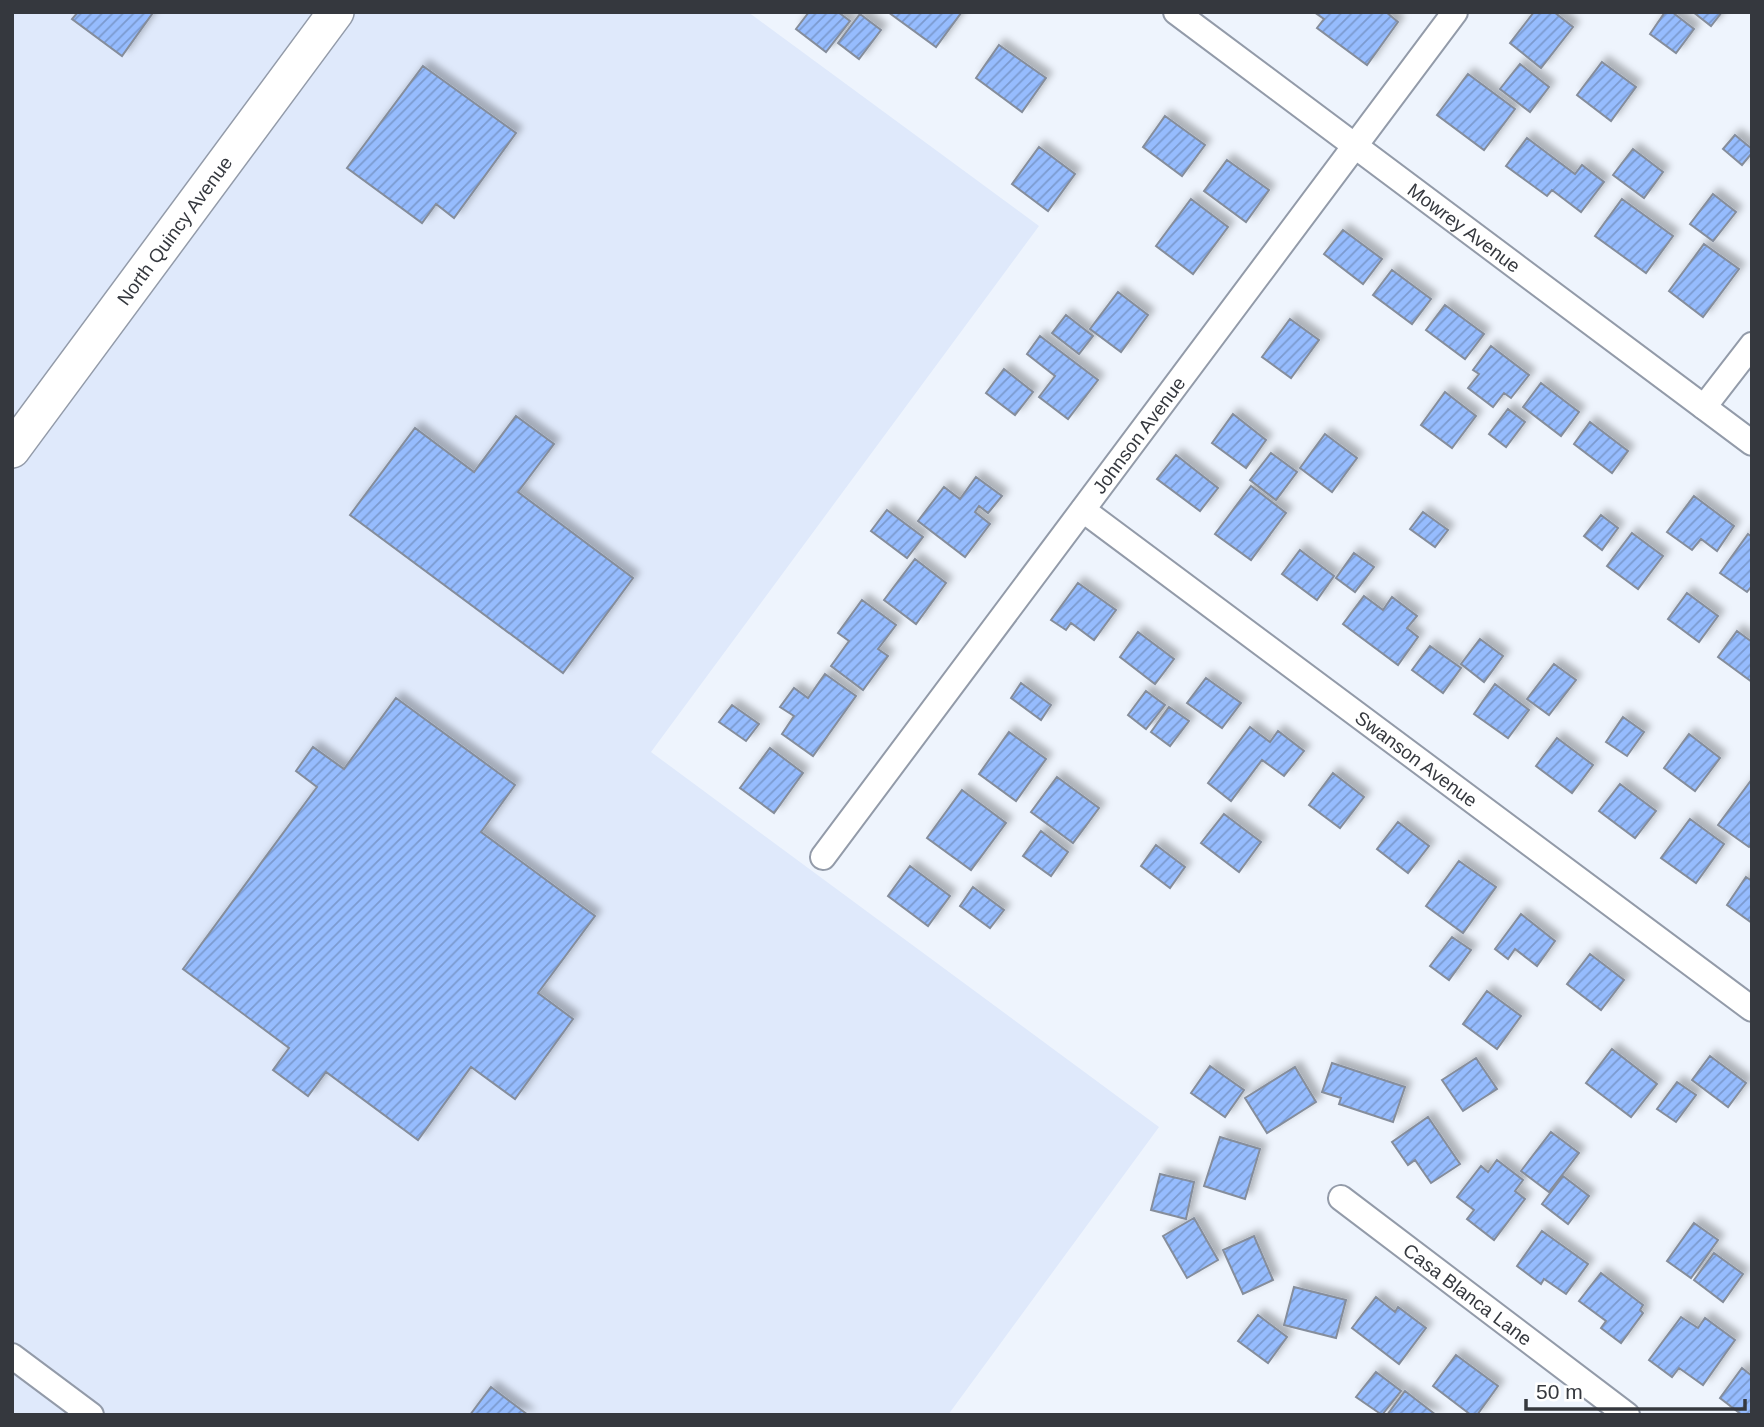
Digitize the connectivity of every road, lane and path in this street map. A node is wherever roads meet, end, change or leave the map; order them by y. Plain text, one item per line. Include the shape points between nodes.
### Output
1 (336, 12) edge
2 (1176, 12) edge
3 (1455, 12) edge
4 (1355, 146) junction
5 (1752, 345) edge
6 (1704, 407) junction
7 (1752, 443) edge
8 (12, 450) edge
9 (1083, 510) junction
10 (822, 858) dead end
11 (1752, 1009) edge
12 (1341, 1198) dead end
13 (12, 1356) edge
14 (91, 1415) edge
15 (1628, 1415) edge

1 - 8 main road, North Quincy Avenue
2 - 4 street, Mowrey Avenue
3 - 4 street, Johnson Avenue
4 - 6 street, Mowrey Avenue
4 - 9 street, Johnson Avenue
5 - 6 street
6 - 7 street, Mowrey Avenue
9 - 10 street, Johnson Avenue
9 - 11 street, Swanson Avenue
12 - 15 street, Casa Blanca Lane
13 - 14 street

